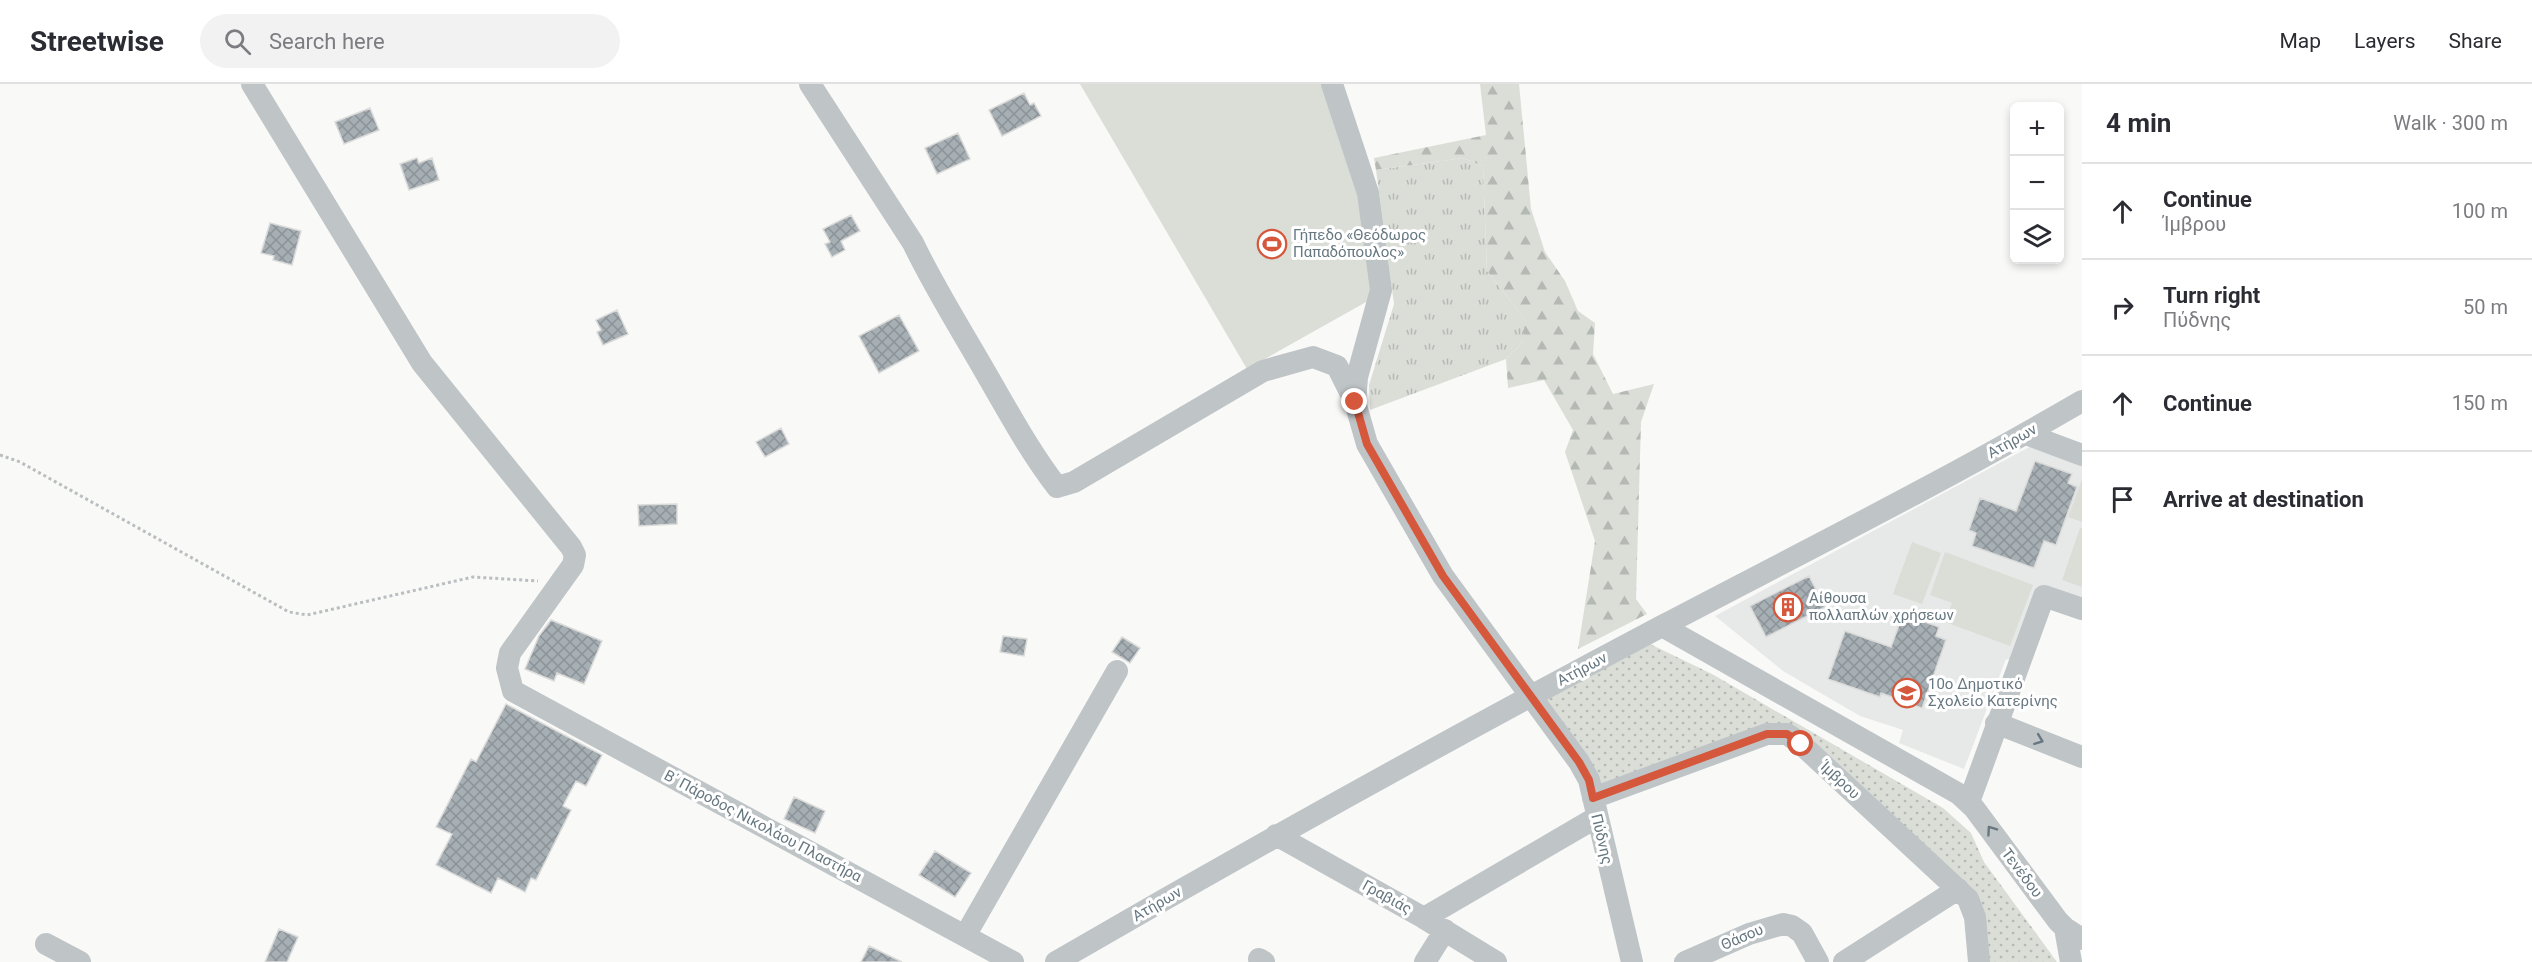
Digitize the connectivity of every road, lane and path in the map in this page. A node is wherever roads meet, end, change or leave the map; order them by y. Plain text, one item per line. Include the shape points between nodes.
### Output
1 (252, 84) edge
2 (810, 84) edge
3 (1332, 84) edge
4 (2082, 401) edge
5 (1355, 402) junction
6 (2026, 434) junction
7 (0, 455) edge
8 (2082, 455) edge
9 (561, 583) junction
10 (2082, 609) edge
11 (1662, 626) junction
12 (1118, 671) dead end
13 (1530, 696) junction
14 (1996, 723) junction
15 (2082, 757) edge
16 (1969, 802) junction
17 (1595, 807) junction
18 (1276, 835) junction
19 (1958, 889) junction
20 (1424, 918) junction
21 (1445, 930) junction
22 (964, 936) junction
23 (2078, 936) edge
24 (46, 944) dead end
25 (80, 962) edge
26 (1013, 962) edge
27 (1056, 962) edge
28 (1425, 962) edge
29 (1496, 962) edge
30 (1632, 962) edge
31 (1685, 962) edge
32 (1818, 962) edge
33 (1844, 962) edge
34 (1978, 962) edge
35 (2071, 962) edge

1 - 9 street via 422,363 571,547 573,565
2 - 5 street via 913,243 1026,441 1058,487 1074,482 1263,371 1313,357 1337,366
3 - 5 street via 1368,193 1381,290
4 - 6 street, Ατήρων
5 - 13 street, Πύδνης via 1367,444 1443,576
6 - 8 street
6 - 11 street, Ατήρων
7 - 9 path via 20,462 289,612 307,615 472,578
9 - 22 street, Β΄ Πάροδος Νικολάου Πλαστήρα via 510,653 507,668 513,691
10 - 14 street via 2044,596
11 - 13 street, Ατήρων
11 - 16 street, Τενέδου
12 - 22 street
13 - 17 street, Πύδνης via 1579,762 1589,780
13 - 18 street, Ατήρων
14 -> 15 street
14 - 16 street
23 -> 16 street, Τενέδου
17 - 19 street, Ίμβρου via 1767,734 1787,734
17 - 20 street, Ίμβρου
17 - 30 street, Πύδνης
18 - 20 street, Γραβιάς
18 - 27 street, Ατήρων
19 - 33 street
19 - 34 street, Ίμβρου via 1968,899 1975,917
20 - 21 street, Γραβιάς
21 - 28 street
21 - 29 street, Γραβιάς
22 - 26 street, Β΄ Πάροδος Νικολάου Πλαστήρα
23 - 35 street
24 - 25 street
31 - 32 street, Θάσου via 1759,929 1783,924 1802,933

